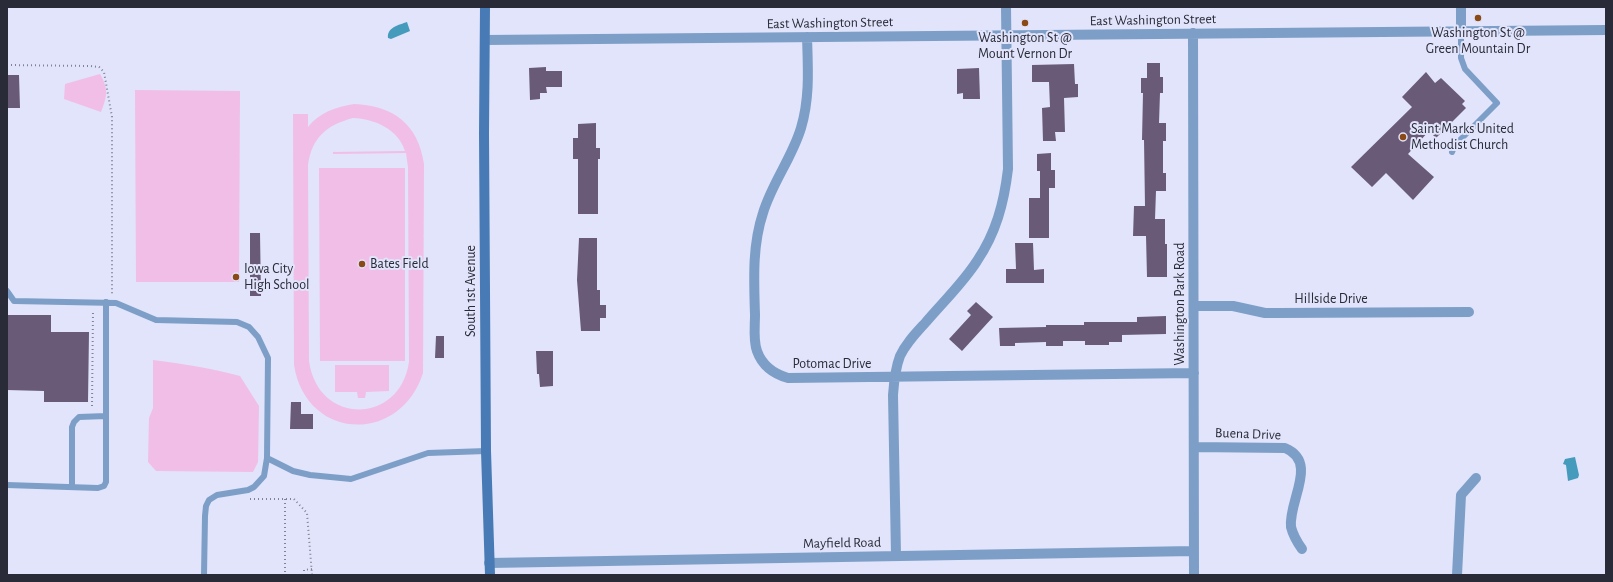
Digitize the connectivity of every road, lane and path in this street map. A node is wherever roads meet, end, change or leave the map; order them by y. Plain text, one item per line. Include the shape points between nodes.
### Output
1 (485, 7) edge
2 (1006, 7) edge
3 (1461, 7) edge
4 (1461, 30) junction
5 (1606, 30) edge
6 (1193, 33) junction
7 (1006, 35) junction
8 (807, 37) junction
9 (485, 40) junction
10 (7, 65) edge
11 (1452, 152) dead end
12 (7, 291) edge
13 (93, 302) junction
14 (109, 302) junction
15 (1194, 306) junction
16 (1469, 312) dead end
17 (1194, 373) junction
18 (894, 377) junction
19 (92, 406) dead end
20 (106, 416) junction
21 (1194, 447) junction
22 (486, 451) junction
23 (267, 458) junction
24 (1476, 478) dead end
25 (7, 485) edge
26 (72, 487) junction
27 (241, 491) junction
28 (285, 500) junction
29 (1302, 549) dead end
30 (1194, 551) junction
31 (896, 555) junction
32 (489, 563) junction
33 (312, 569) junction
34 (204, 575) edge
35 (285, 575) edge
36 (304, 575) edge
37 (312, 575) edge
38 (490, 575) edge
39 (1194, 575) edge
40 (1457, 575) edge

1 - 9 main road, South 1st Avenue
2 - 7 street
3 - 4 street
4 - 5 street, East Washington Street
4 - 6 street, East Washington Street
4 - 11 lane via 1461,58 1465,69 1497,103 1455,145
6 - 7 street, East Washington Street
6 - 15 street, Washington Park Road
7 - 8 street, East Washington Street
7 - 18 street via 1008,169 999,218 977,262 910,340 901,355
8 - 9 street, East Washington Street
8 - 18 street, Potomac Drive via 807,101 801,127 793,151 772,190 757,236 754,266 757,351 770,370 788,378
9 - 22 main road, South 1st Avenue
10 - 14 path via 90,66 99,67 104,72 112,117
12 - 13 lane via 14,301
13 - 14 lane
13 - 19 path
14 - 20 lane
14 - 23 lane via 156,320 237,322 249,327 258,337 268,358
15 - 16 street, Hillside Drive via 1233,306 1279,313
15 - 17 street, Washington Park Road
17 - 18 street, Potomac Drive
17 - 21 street, Washington Park Road
18 - 31 street
20 - 26 lane via 79,417 74,422
20 - 26 lane via 106,482 98,488
21 - 29 street, Buena Drive via 1285,448 1293,452 1299,458 1302,470 1291,515 1291,527
21 - 30 street, Washington Park Road
22 - 23 lane via 428,453 351,479 293,472
22 - 32 main road, South 1st Avenue
23 - 27 lane via 264,476 254,487
24 - 40 street via 1461,495
25 - 26 lane
27 - 28 path via 245,498
27 - 34 lane via 217,495 209,500 206,506
28 - 33 path via 294,500 307,513
28 - 35 path
30 - 31 street, Mayfield Road
30 - 39 street, Washington Park Road
31 - 32 street, Mayfield Road
32 - 38 main road, South 1st Avenue
33 - 36 path via 304,570
33 - 37 path

